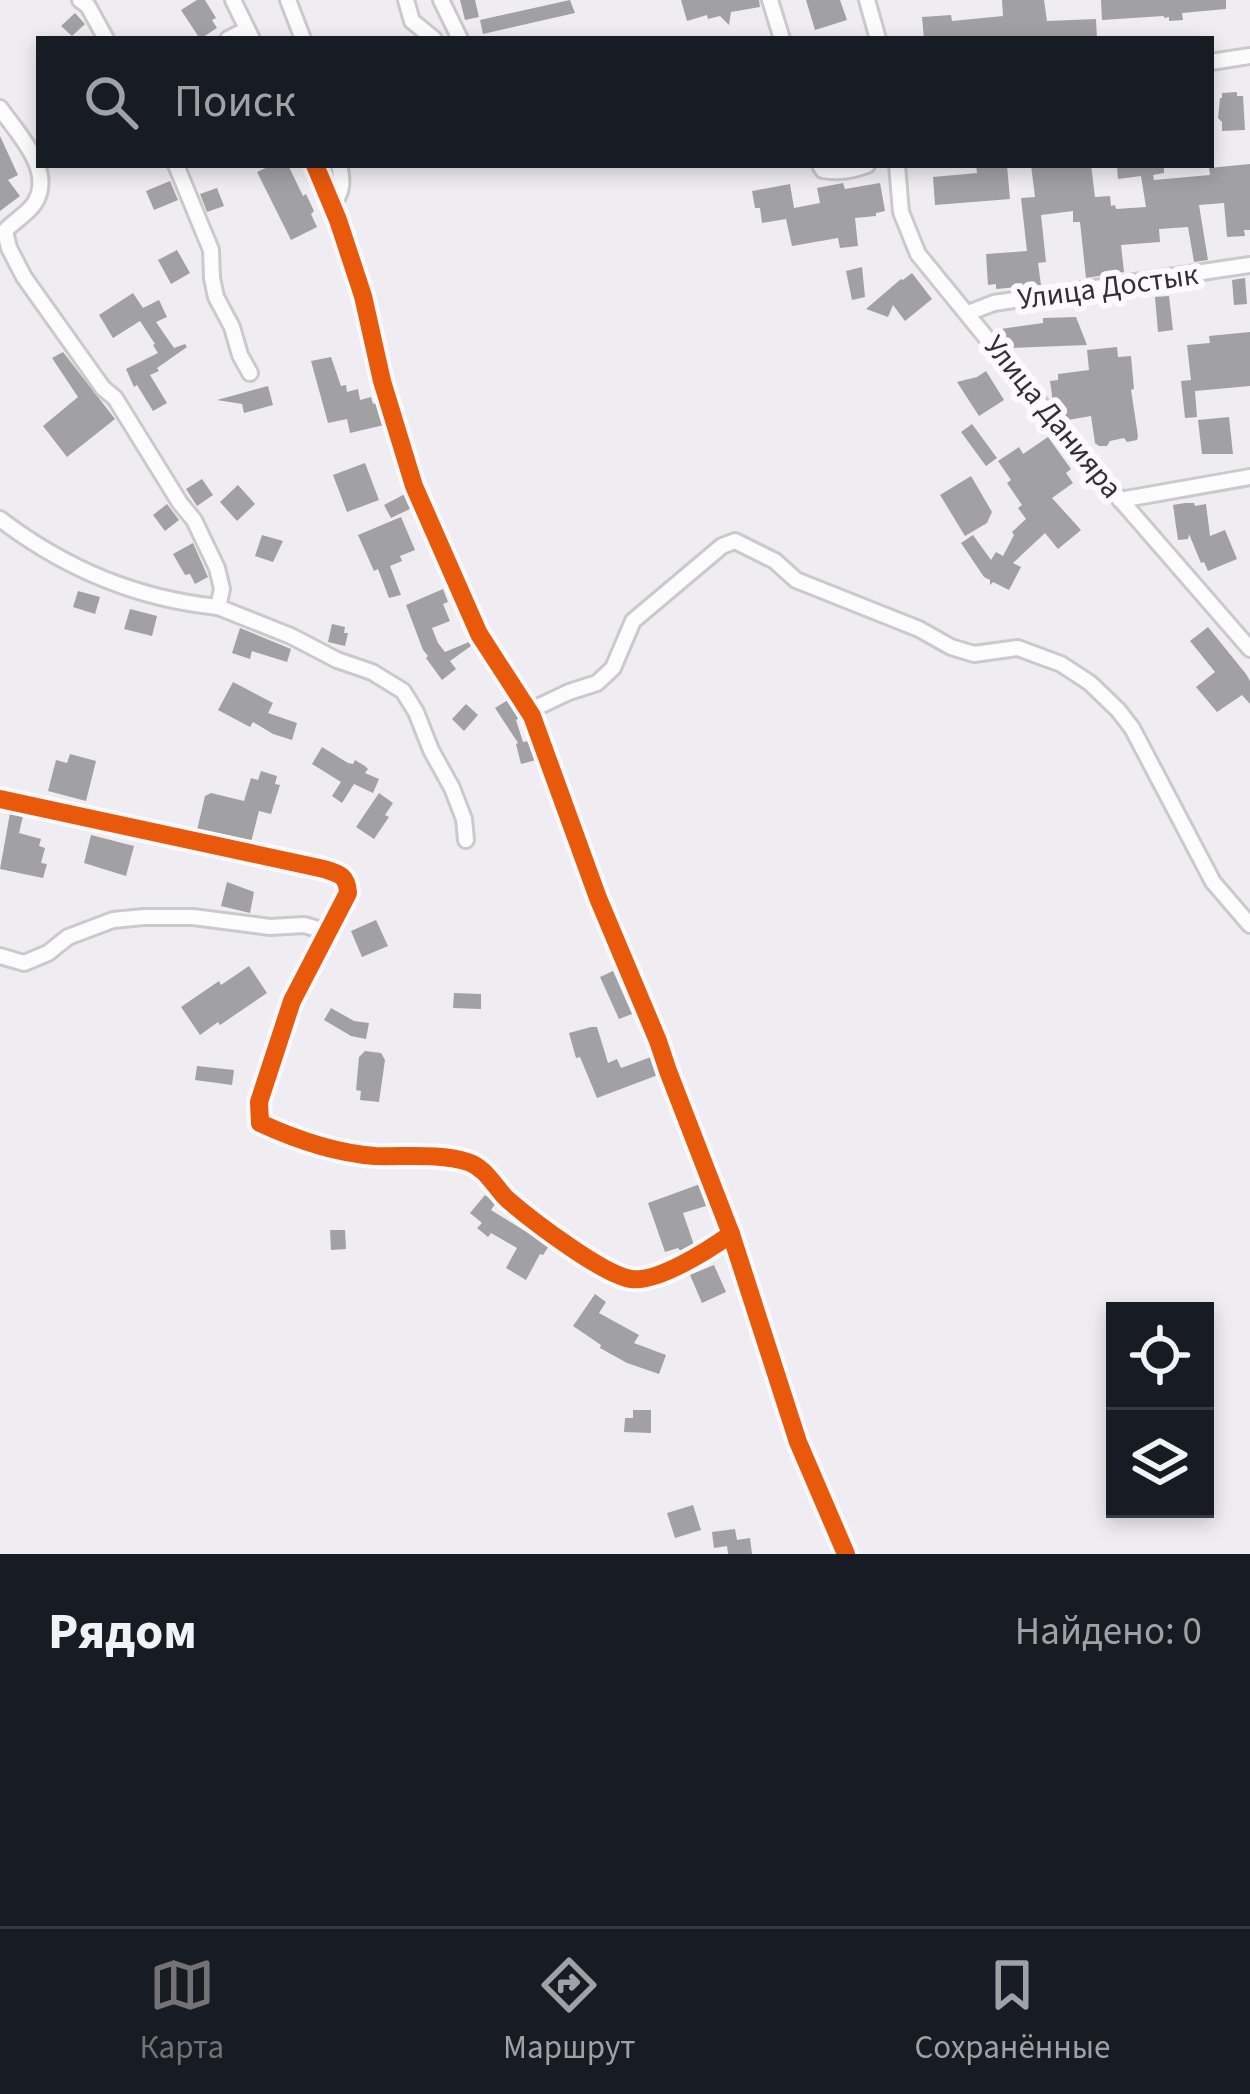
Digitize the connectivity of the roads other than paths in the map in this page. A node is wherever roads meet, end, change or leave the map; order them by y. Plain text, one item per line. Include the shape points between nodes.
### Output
1 (80, 0) edge
2 (233, 0) edge
3 (288, 0) edge
4 (406, 0) edge
5 (440, 0) edge
6 (770, 0) edge
7 (867, 0) edge
8 (249, 35) edge
9 (104, 36) edge
10 (302, 36) edge
11 (430, 36) edge
12 (458, 36) edge
13 (781, 36) edge
14 (877, 36) edge
15 (1250, 56) edge
16 (1214, 62) edge
17 (0, 108) edge
18 (36, 164) edge
19 (37, 168) edge
20 (177, 168) edge
21 (315, 168) edge
22 (340, 168) edge
23 (822, 168) edge
24 (858, 168) edge
25 (897, 168) edge
26 (332, 205) junction
27 (1250, 265) edge
28 (968, 313) junction
29 (250, 373) dead end
30 (1250, 477) edge
31 (1120, 500) junction
32 (0, 519) edge
33 (218, 608) junction
34 (1250, 649) edge
35 (529, 711) junction
36 (0, 799) edge
37 (466, 840) dead end
38 (1250, 925) edge
39 (329, 932) junction
40 (0, 956) edge
41 (731, 1234) junction
42 (839, 1550) edge

1 - 9 street
2 - 8 street
3 - 10 street
4 - 11 street via 412,21
5 - 12 street
6 - 13 street
7 - 14 street
15 - 16 street
17 - 18 street
19 - 33 street via 33,205 5,231 9,248 194,520 217,568
20 - 29 street via 211,250 216,297
21 - 26 street
22 - 26 street
23 - 24 street
25 - 28 street, Улица Данияра via 908,235
26 - 35 street via 414,486 479,634
27 - 28 street, Улица Достык
28 - 31 street, Улица Данияра
30 - 31 street
31 - 34 street, Улица Данияра
32 - 33 street via 87,574
33 - 37 street via 403,691 452,788
35 - 38 street via 597,683 614,668 633,622 735,541 796,580 951,647 1034,652 1090,683 1132,728 1204,866
35 - 41 street
36 - 39 street via 342,875 348,893
39 - 40 street via 144,917 68,937 24,963
39 - 41 street via 292,1001 259,1102 260,1123 327,1149 470,1162 535,1221 632,1280
41 - 42 street

